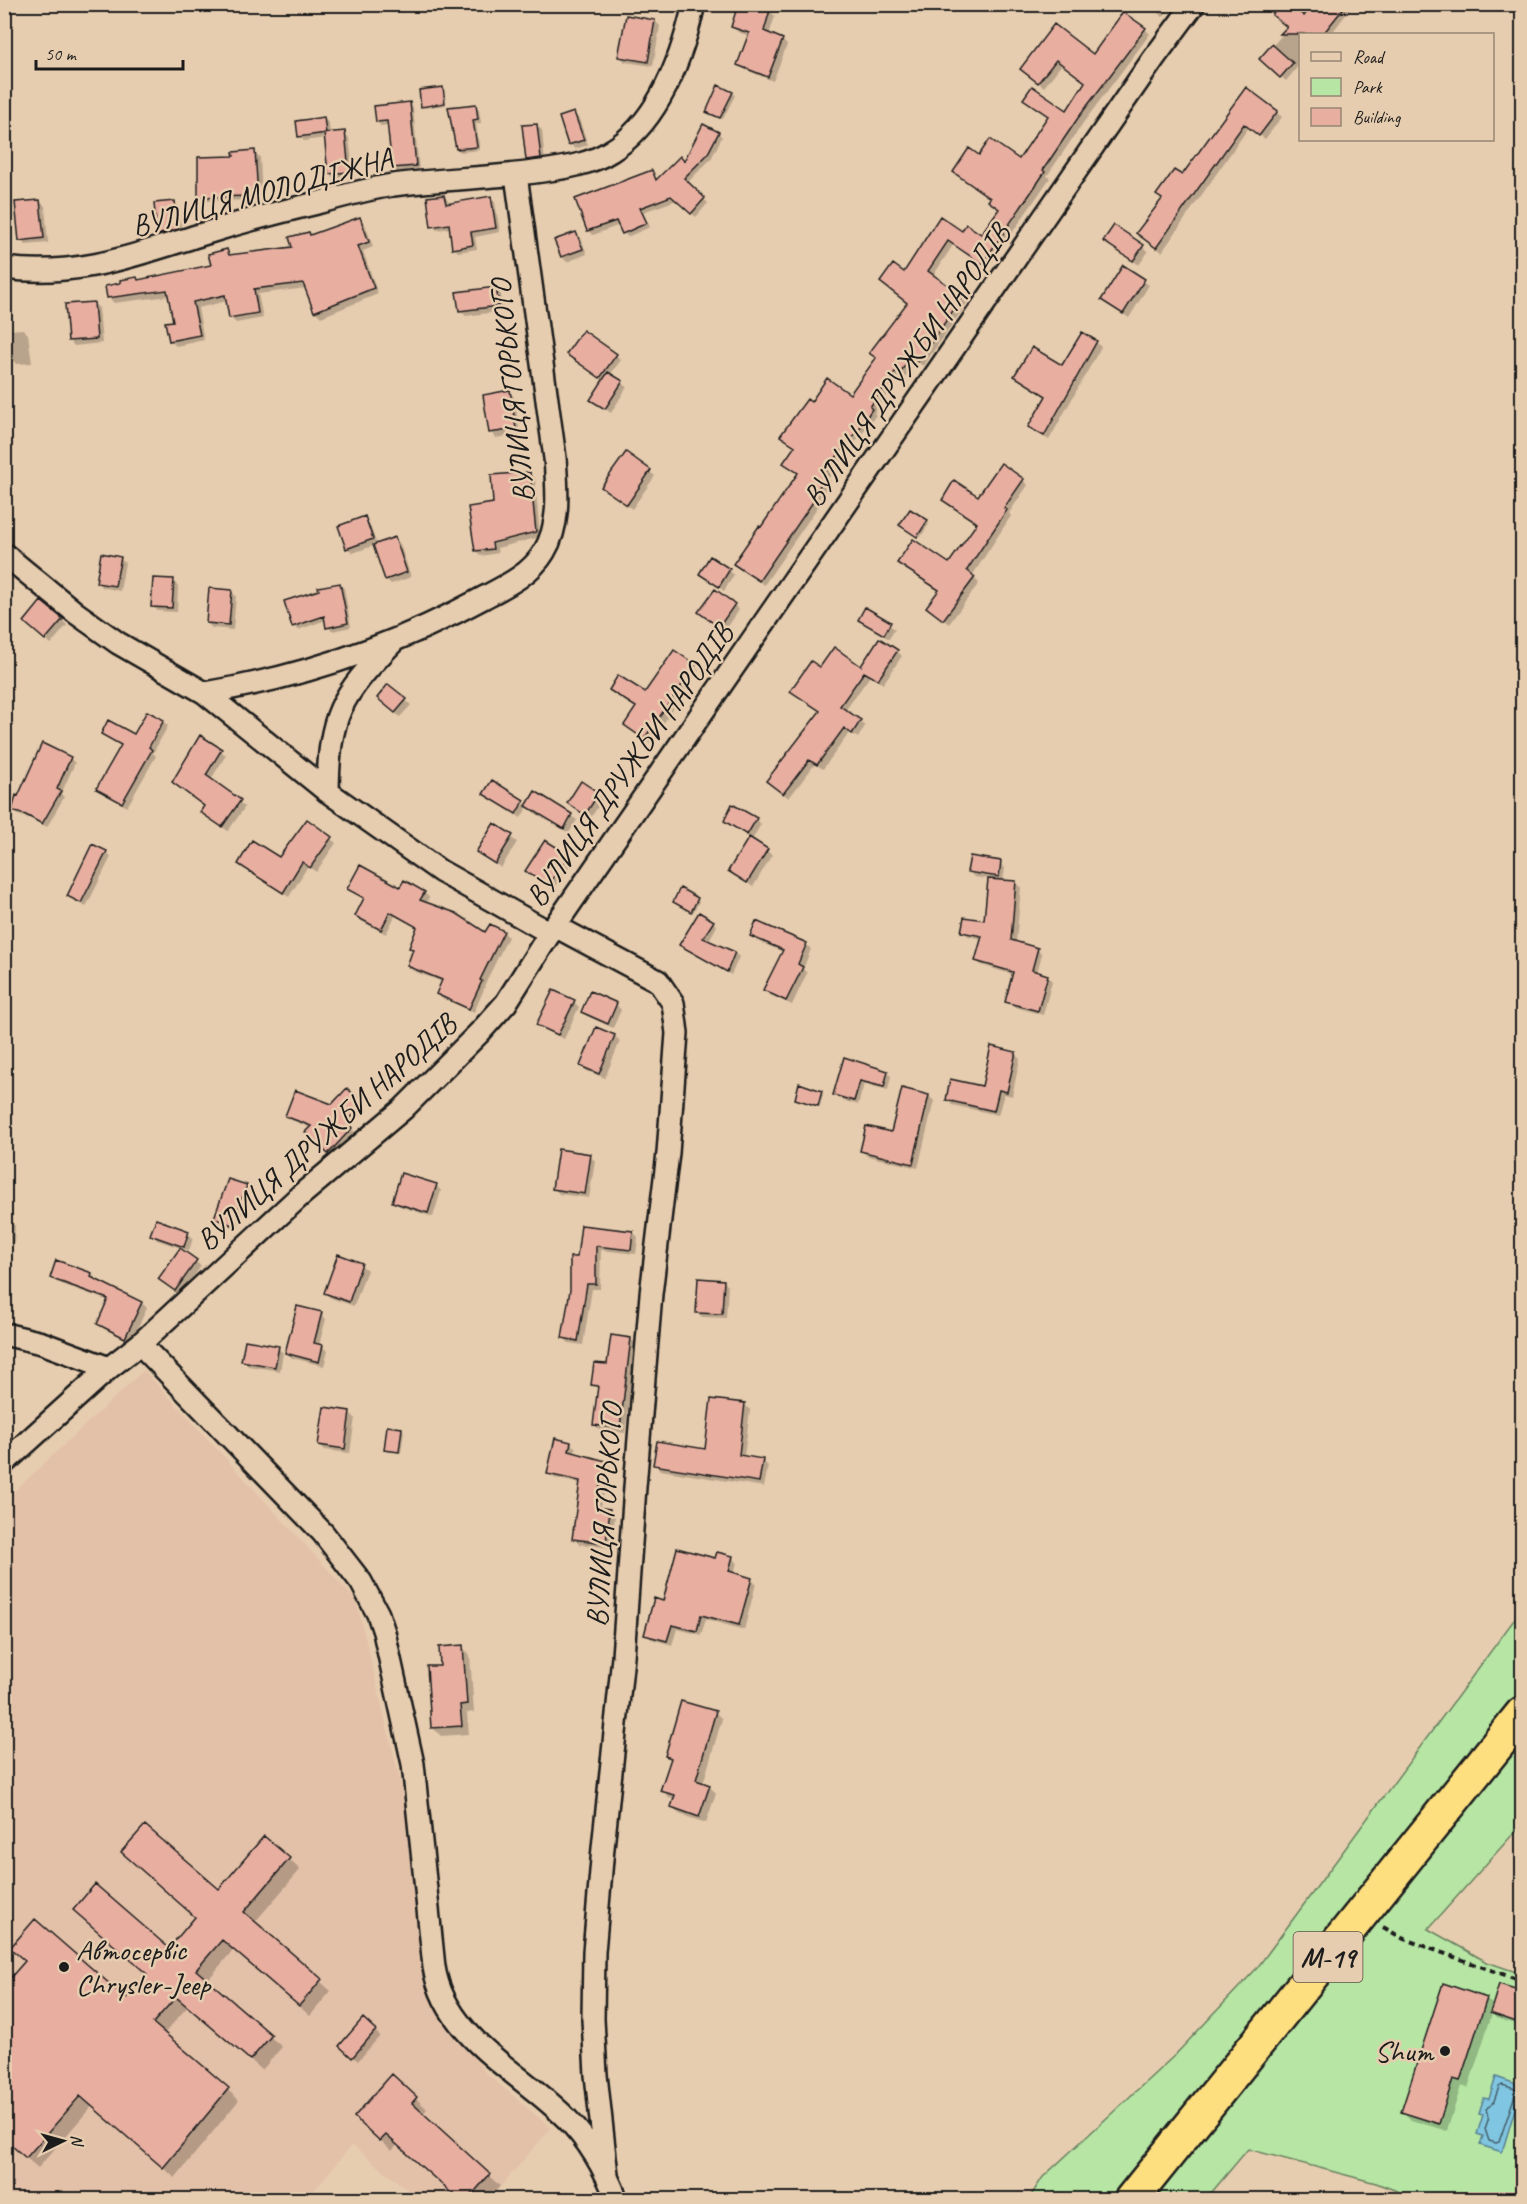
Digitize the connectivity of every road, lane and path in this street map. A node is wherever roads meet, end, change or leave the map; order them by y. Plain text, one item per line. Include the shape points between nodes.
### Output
1 (694, 4) edge
2 (1194, 4) edge
3 (516, 174) junction
4 (4, 268) edge
5 (4, 554) edge
6 (395, 639) junction
7 (205, 693) junction
8 (328, 792) junction
9 (552, 929) junction
10 (4, 1334) edge
11 (140, 1344) junction
12 (109, 1368) junction
13 (4, 1463) edge
14 (1522, 1714) edge
15 (1364, 1912) junction
16 (1522, 1981) edge
17 (607, 2175) junction
18 (617, 2199) edge
19 (1131, 2199) edge

1 - 3 street, ВУЛИЦЯ МОЛОДІЖНА via 662,92 628,139 589,161
2 - 9 street, ВУЛИЦЯ ДРУЖБИ НАРОДІВ
3 - 4 street, ВУЛИЦЯ МОЛОДІЖНА via 363,191 105,264 42,272
3 - 6 street, ВУЛИЦЯ ГОРЬКОГО via 555,458 557,503 553,530 537,562 521,576 467,607
5 - 7 street, ВУЛИЦЯ ГОРЬКОГО via 118,643
6 - 7 street, ВУЛИЦЯ ГОРЬКОГО via 288,676
6 - 8 street via 361,675 338,712 328,754
7 - 8 street, ВУЛИЦЯ ГОРЬКОГО
8 - 9 street, ВУЛИЦЯ ГОРЬКОГО via 440,871
9 - 11 street, ВУЛИЦЯ ДРУЖБИ НАРОДІВ via 506,1003 480,1032 403,1109 301,1195
9 - 17 street, ВУЛИЦЯ ГОРЬКОГО via 658,981 673,1003 677,1033 594,1952 596,2075
10 - 12 street via 42,1343
11 - 12 street, ВУЛИЦЯ ДРУЖБИ НАРОДІВ
11 - 17 street via 323,1533 370,1597 384,1632 413,1764 434,1967 443,2000 478,2044 578,2130
12 - 13 street, ВУЛИЦЯ ДРУЖБИ НАРОДІВ
14 - 15 highway, М-19
15 - 16 path via 1404,1939
15 - 19 highway, М-19
17 - 18 street

